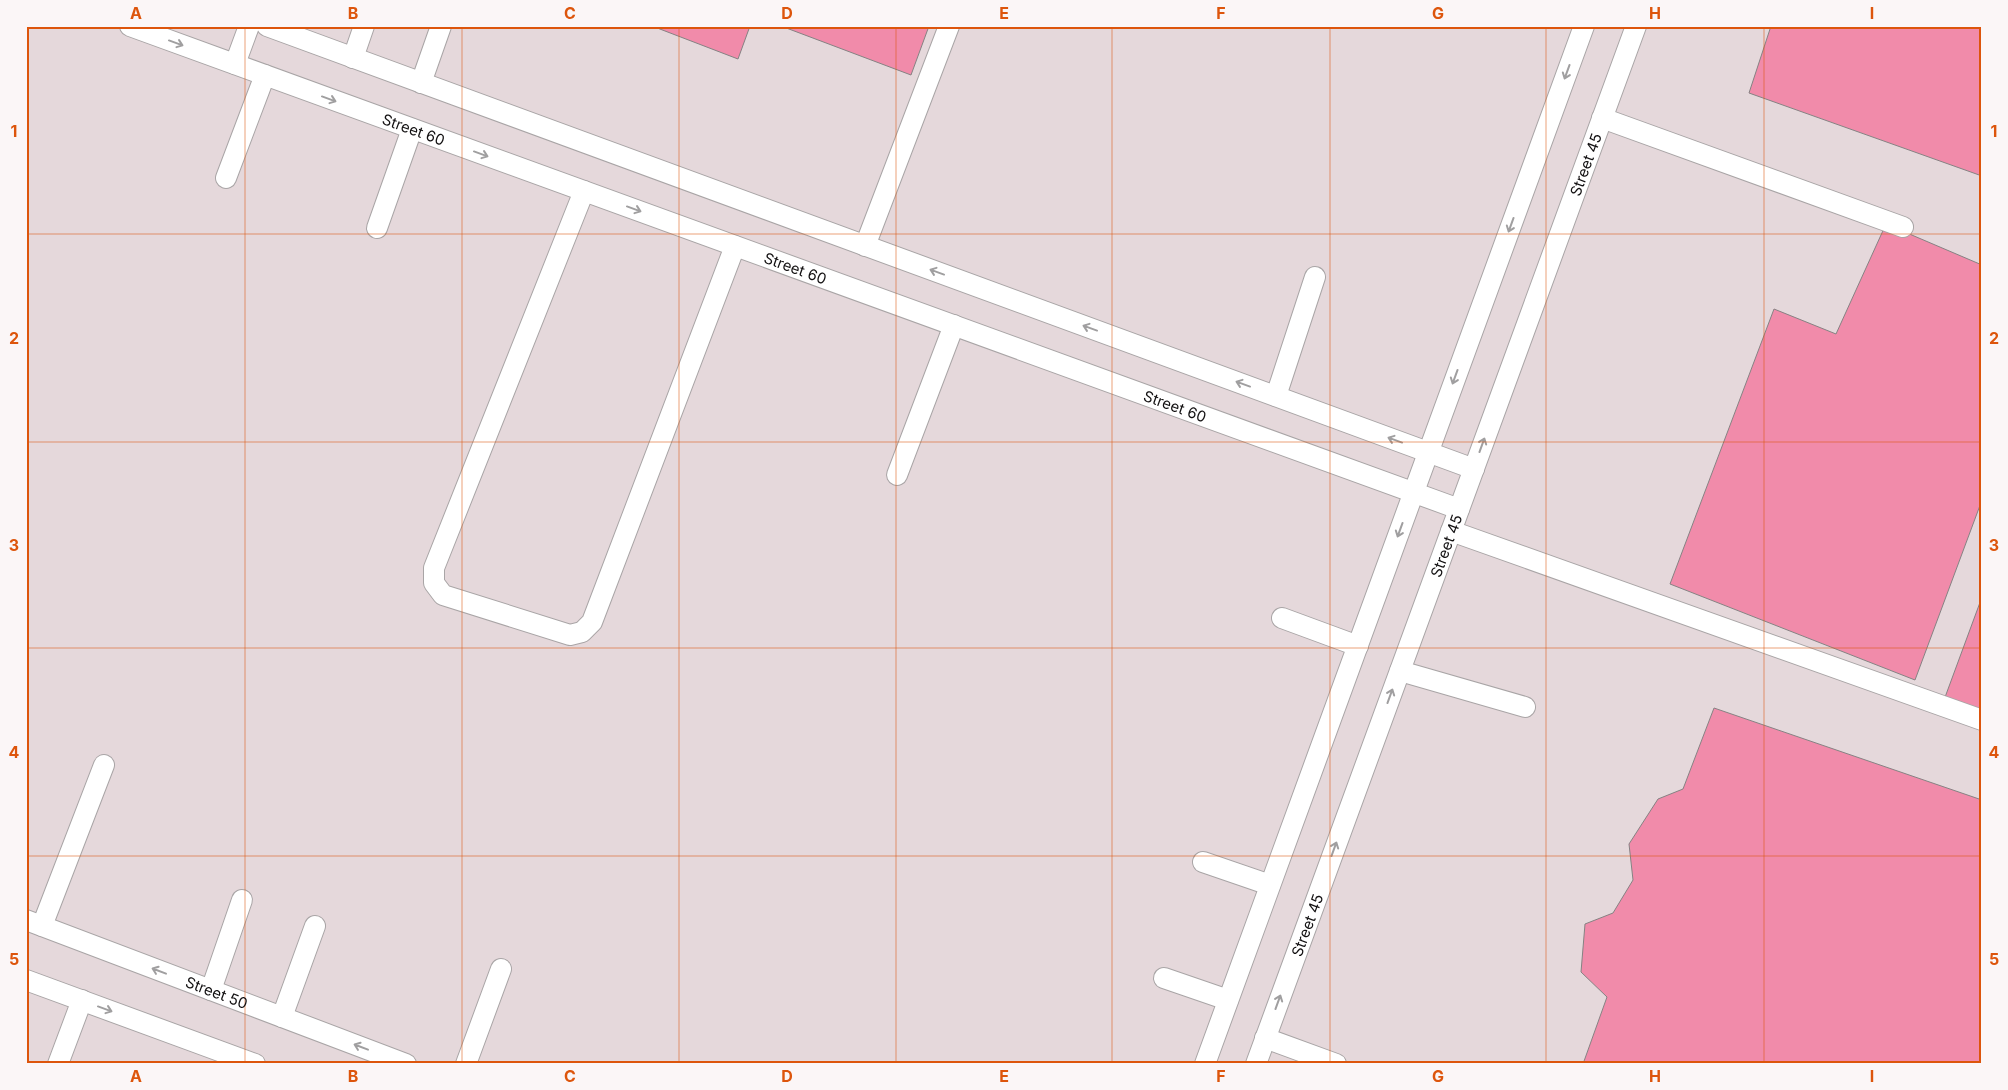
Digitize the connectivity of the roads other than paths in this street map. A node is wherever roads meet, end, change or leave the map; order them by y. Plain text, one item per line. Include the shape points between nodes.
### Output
1 (130, 26) edge
2 (250, 26) edge
3 (267, 26) edge
4 (364, 26) edge
5 (441, 26) edge
6 (949, 26) edge
7 (1584, 26) edge
8 (1636, 26) edge
9 (353, 58) junction
10 (235, 64) junction
11 (264, 75) junction
12 (421, 83) junction
13 (1602, 118) junction
14 (412, 129) junction
15 (226, 178) dead end
16 (584, 191) junction
17 (1903, 227) dead end
18 (377, 228) dead end
19 (735, 246) junction
20 (865, 246) junction
21 (1315, 276) dead end
22 (954, 326) junction
23 (1276, 396) junction
24 (1428, 452) junction
25 (1474, 469) junction
26 (897, 475) dead end
27 (1414, 493) junction
28 (1459, 509) junction
29 (1451, 531) junction
30 (1282, 618) dead end
31 (1358, 646) junction
32 (1400, 670) junction
33 (1525, 707) dead end
34 (1982, 720) edge
35 (104, 765) dead end
36 (1203, 862) dead end
37 (1270, 885) junction
38 (242, 900) dead end
39 (34, 923) edge
40 (315, 926) dead end
41 (501, 969) dead end
42 (1164, 978) dead end
43 (26, 980) edge
44 (211, 990) junction
45 (82, 1000) junction
46 (1228, 1000) junction
47 (282, 1017) junction
48 (1265, 1038) junction
49 (58, 1064) edge
50 (254, 1064) edge
51 (406, 1064) edge
52 (466, 1064) edge
53 (1205, 1064) edge
54 (1256, 1064) edge
55 (1336, 1064) edge

1 -> 10 lane, Street 60
2 - 10 lane
3 - 9 lane
4 - 9 lane
5 - 12 lane
6 - 20 lane
7 -> 24 lane
8 - 13 lane, Street 45
9 - 12 lane
10 - 11 lane, Street 60
11 -> 14 lane, Street 60
11 - 15 lane
12 - 20 lane
13 - 17 lane
25 -> 13 lane, Street 45
14 -> 16 lane, Street 60
14 - 18 lane
16 -> 19 lane, Street 60
16 - 19 lane via 434,568 434,583 443,595 570,635 582,632 592,622
19 - 22 lane, Street 60
23 -> 20 lane
21 - 23 lane
22 - 26 lane
22 - 27 lane, Street 60
24 -> 23 lane
24 - 25 lane
24 - 27 lane
25 - 28 lane, Street 45
27 - 28 lane, Street 60
27 -> 31 lane
28 - 29 lane, Street 45
29 - 32 lane, Street 45
29 - 34 lane
30 - 31 lane
31 - 37 lane
32 - 33 lane
48 -> 32 lane, Street 45
35 - 39 lane
36 - 37 lane
37 - 46 lane
38 - 44 lane
44 -> 39 lane, Street 50
40 - 47 lane
41 - 52 lane
42 - 46 lane
43 - 45 lane
44 - 47 lane, Street 50
45 - 49 lane
45 -> 50 lane
46 - 53 lane
51 -> 47 lane, Street 50
48 - 54 lane, Street 45
48 - 55 lane

